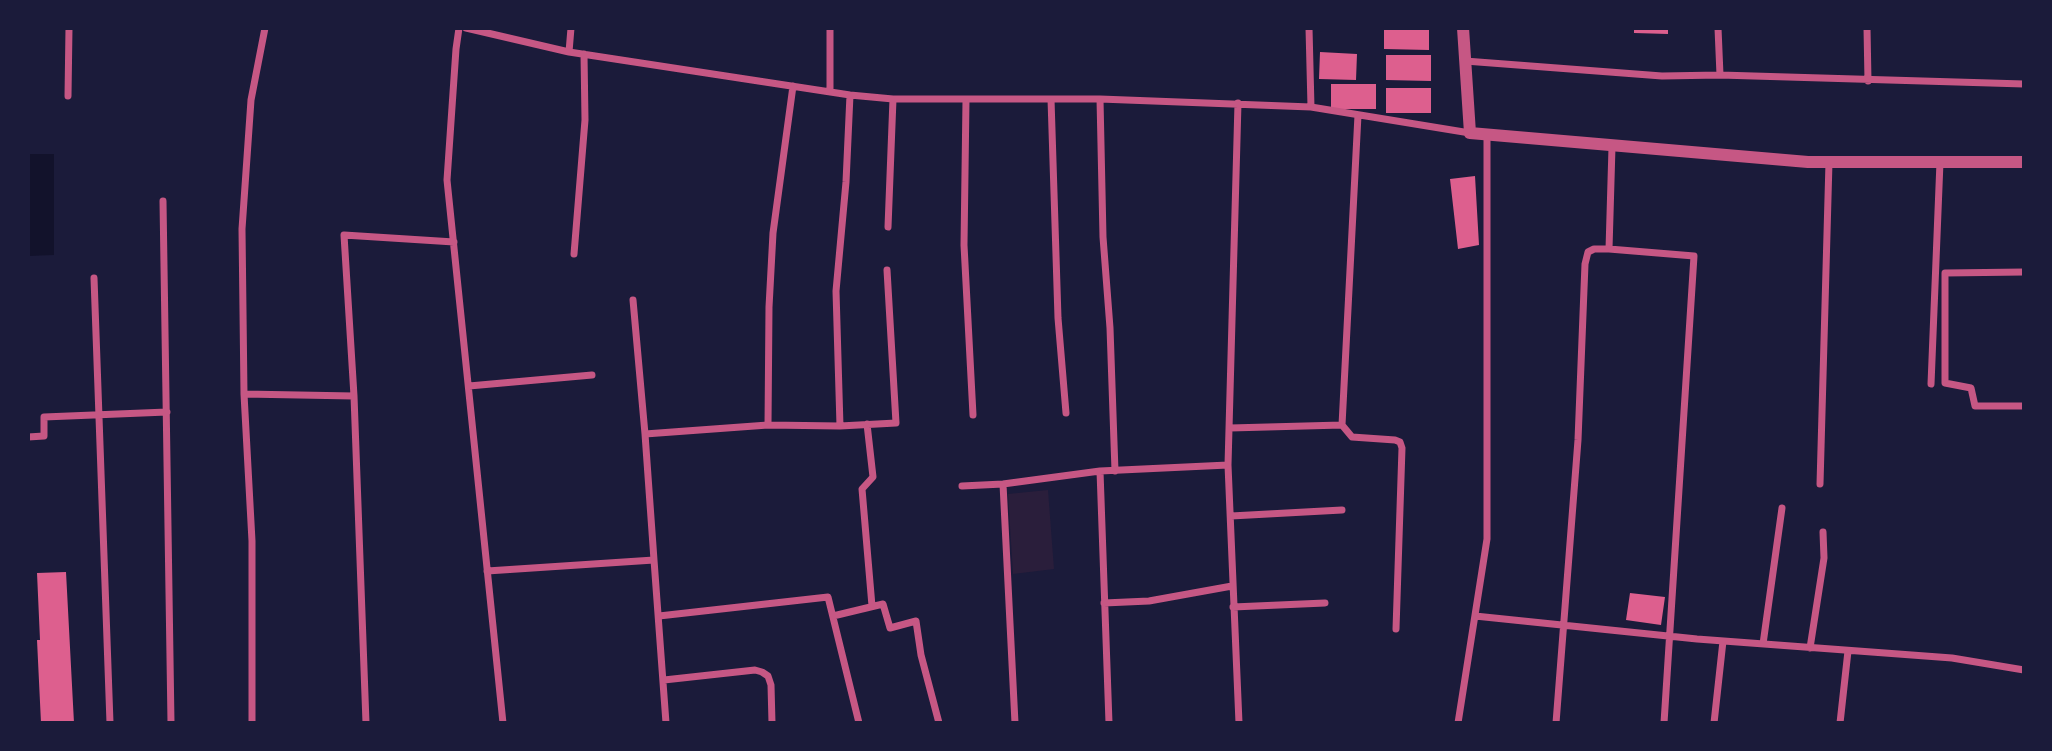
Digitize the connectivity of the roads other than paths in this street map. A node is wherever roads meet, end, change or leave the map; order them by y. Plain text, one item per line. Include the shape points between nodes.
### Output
1 (69, 28) edge
2 (265, 28) edge
3 (459, 28) edge
4 (466, 28) edge
5 (571, 28) edge
6 (830, 28) edge
7 (1309, 28) edge
8 (1463, 28) edge
9 (1718, 28) edge
10 (1867, 28) edge
11 (569, 52) junction
12 (584, 54) junction
13 (1465, 61) junction
14 (1720, 75) junction
15 (1868, 81) junction
16 (2024, 84) edge
17 (793, 86) junction
18 (830, 92) junction
19 (850, 95) junction
20 (68, 96) dead end
21 (893, 99) junction
22 (1051, 99) junction
23 (1100, 99) junction
24 (966, 100) junction
25 (1238, 103) junction
26 (1311, 107) junction
27 (1358, 115) junction
28 (1470, 133) junction
29 (1487, 134) junction
30 (1612, 147) junction
31 (1829, 161) junction
32 (1940, 161) junction
33 (2024, 162) edge
34 (163, 201) dead end
35 (888, 227) dead end
36 (454, 242) junction
37 (1609, 249) junction
38 (574, 254) dead end
39 (887, 270) dead end
40 (2024, 272) edge
41 (94, 278) dead end
42 (634, 300) dead end
43 (592, 375) dead end
44 (1931, 384) dead end
45 (469, 386) junction
46 (244, 394) junction
47 (354, 396) junction
48 (2024, 406) edge
49 (166, 412) junction
50 (1066, 413) dead end
51 (99, 414) junction
52 (974, 415) dead end
53 (768, 425) junction
54 (867, 425) junction
55 (1342, 425) junction
56 (840, 426) junction
57 (1230, 428) junction
58 (645, 434) junction
59 (28, 437) edge
60 (1228, 465) junction
61 (1100, 471) junction
62 (1115, 471) junction
63 (1003, 484) junction
64 (1820, 484) dead end
65 (962, 486) dead end
66 (1782, 508) dead end
67 (1342, 510) dead end
68 (1231, 516) junction
69 (1823, 532) dead end
70 (654, 560) junction
71 (487, 571) junction
72 (1232, 586) junction
73 (1104, 603) junction
74 (1325, 603) dead end
75 (872, 607) junction
76 (1233, 607) junction
77 (659, 616) junction
78 (833, 616) junction
79 (1475, 616) junction
80 (1565, 625) junction
81 (1396, 629) dead end
82 (1670, 636) junction
83 (1723, 641) junction
84 (1763, 644) junction
85 (1810, 648) junction
86 (1848, 651) junction
87 (2024, 670) edge
88 (664, 680) junction
89 (110, 723) edge
90 (171, 723) edge
91 (252, 723) edge
92 (366, 723) edge
93 (503, 723) edge
94 (666, 723) edge
95 (772, 723) edge
96 (859, 723) edge
97 (939, 723) edge
98 (1015, 723) edge
99 (1109, 723) edge
100 (1239, 723) edge
101 (1458, 723) edge
102 (1556, 723) edge
103 (1664, 723) edge
104 (1714, 723) edge
105 (1840, 723) edge

1 - 20 street
2 - 46 street via 251,100 242,229
3 - 36 street via 447,180
4 - 11 street
5 - 11 street
6 - 18 street
7 - 26 street
8 - 13 street
9 - 14 street
10 - 15 street
11 - 12 street
12 - 17 street
12 - 38 street
13 - 14 street via 1662,76
13 - 28 street
14 - 15 street
15 - 16 street
17 - 18 street
17 - 53 street via 773,233
18 - 19 street
19 - 21 street
19 - 56 street via 836,291
21 - 24 street
21 - 35 street
22 - 23 street
22 - 24 street
22 - 50 street
23 - 25 street
23 - 62 street via 1102,237
24 - 52 street via 964,245
25 - 26 street
25 - 57 street
26 - 27 street
27 - 28 street
27 - 55 street
28 - 29 street
29 - 30 street
29 - 79 street via 1487,539
30 - 31 street
30 - 37 street
31 - 32 street
31 - 64 street
32 - 33 street
32 - 44 street
34 - 49 street
36 - 45 street
36 - 47 street via 344,235
37 - 80 street via 1588,251 1585,264
37 - 82 street via 1694,257
39 - 54 street via 896,423
40 - 48 street via 1945,273 1945,383 1971,388 1975,406
41 - 51 street
42 - 58 street
43 - 45 street
45 - 71 street
46 - 47 street
46 - 91 street via 252,541
47 - 92 street
49 - 51 street
49 - 90 street
51 - 59 street via 44,417 44,436
51 - 89 street
53 - 56 street
53 - 58 street
54 - 56 street
54 - 75 street via 873,478 862,489
55 - 57 street
55 - 81 street via 1352,437 1395,440 1402,448
57 - 60 street
58 - 70 street
60 - 62 street
60 - 68 street
61 - 62 street
61 - 63 street
61 - 73 street
63 - 65 street
63 - 98 street
66 - 84 street
67 - 68 street
68 - 72 street
69 - 85 street via 1824,558
70 - 71 street
70 - 77 street
71 - 93 street
72 - 73 street via 1149,601
72 - 76 street
73 - 99 street
74 - 76 street
75 - 78 street
75 - 97 street via 883,604 890,628 916,621
76 - 100 street
77 - 78 street via 828,597
77 - 88 street
78 - 96 street
79 - 80 street
79 - 101 street
80 - 82 street
80 - 102 street
82 - 83 street
82 - 103 street
83 - 84 street
83 - 104 street
84 - 85 street
85 - 86 street
86 - 87 street via 1952,658
86 - 105 street
88 - 94 street
88 - 95 street via 762,672 771,685

